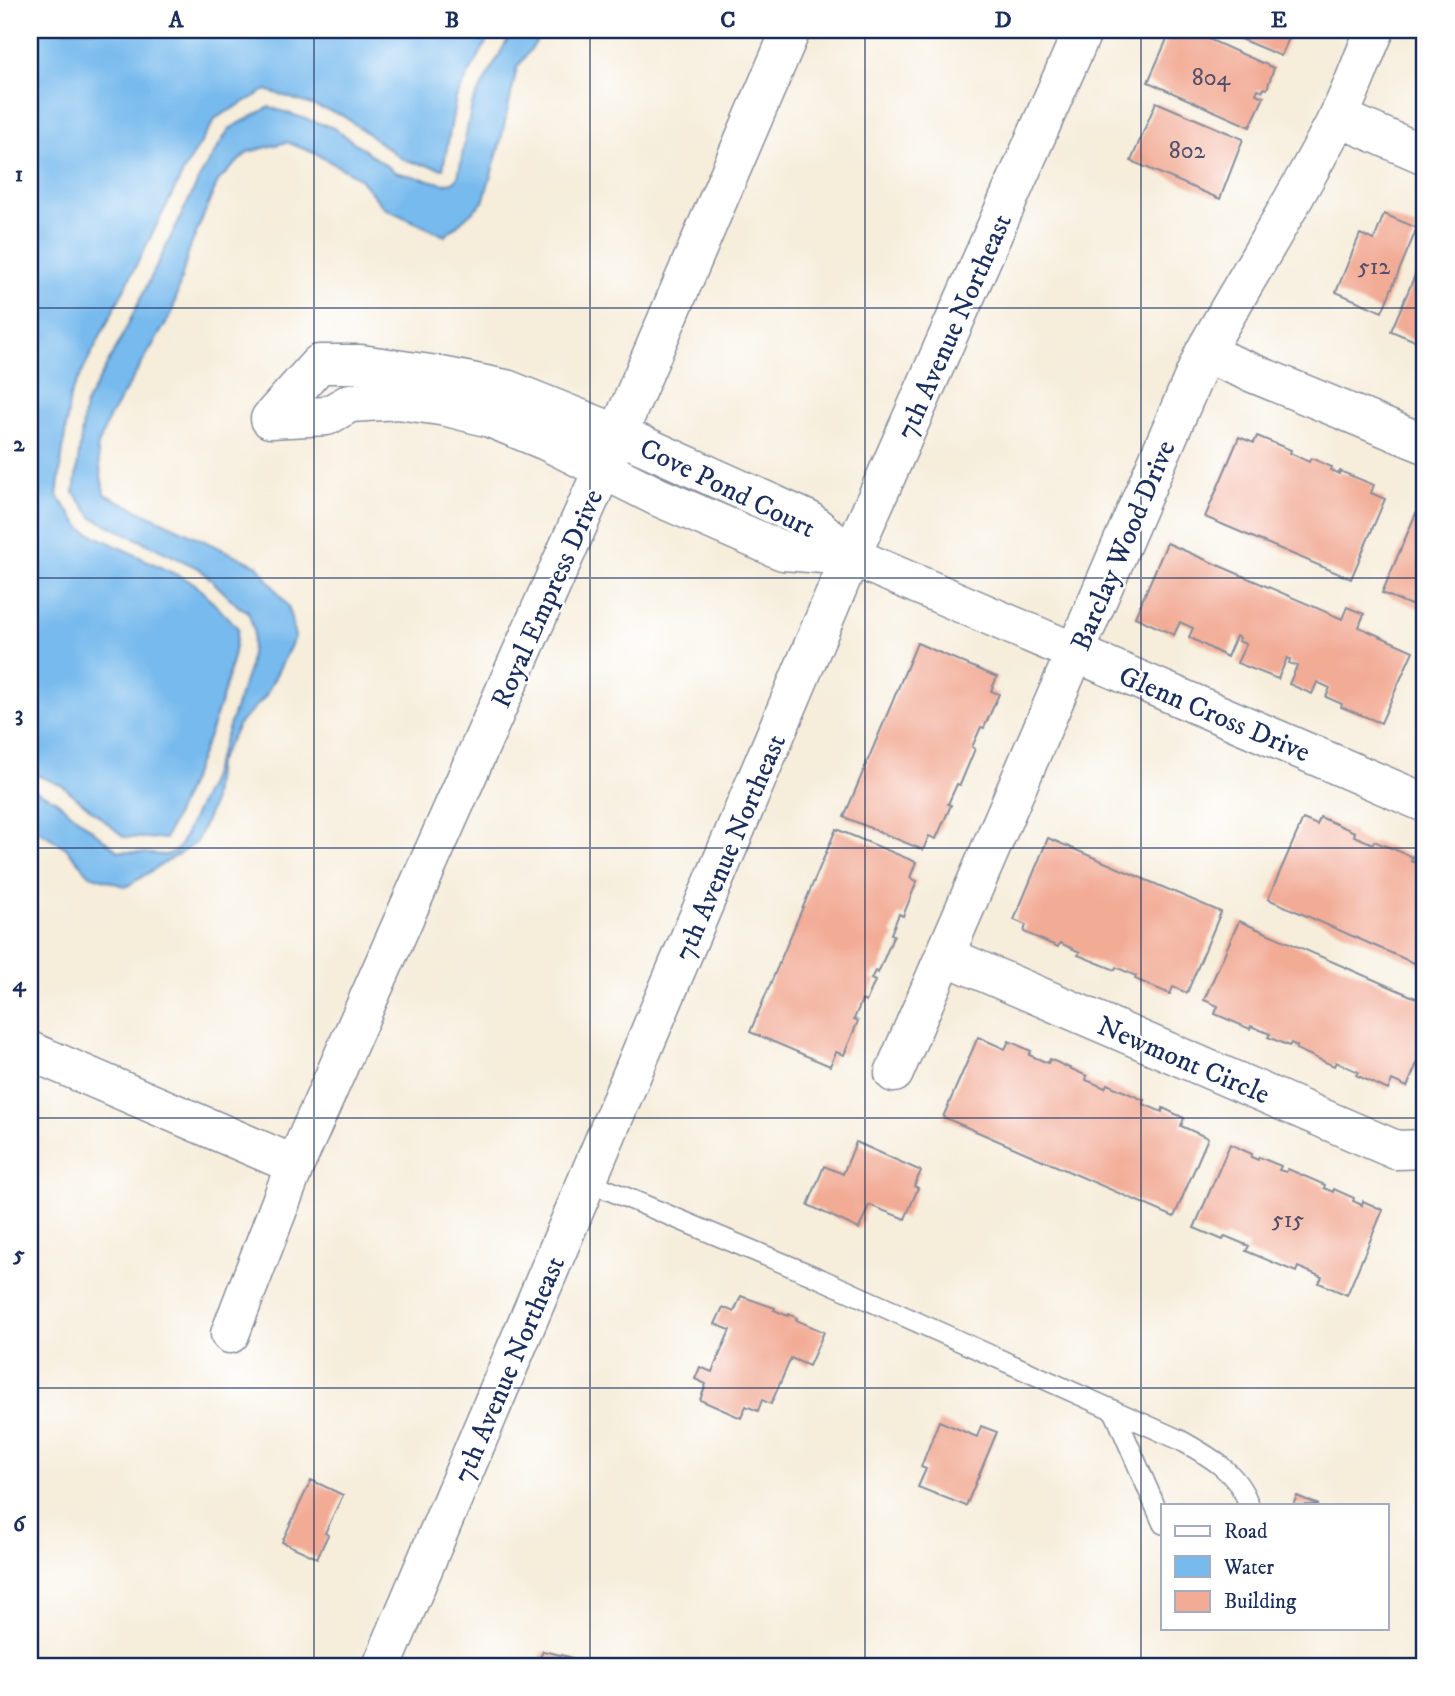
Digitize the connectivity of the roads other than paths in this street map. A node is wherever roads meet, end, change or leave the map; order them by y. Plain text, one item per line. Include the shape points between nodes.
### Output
1 (791, 30) edge
2 (1083, 30) edge
3 (1375, 30) edge
4 (1338, 117) junction
5 (1425, 155) edge
6 (1204, 353) junction
7 (618, 434) junction
8 (1425, 444) edge
9 (602, 471) junction
10 (852, 556) junction
11 (1075, 653) junction
12 (1425, 803) edge
13 (946, 956) junction
14 (30, 1051) edge
15 (894, 1073) dead end
16 (1425, 1149) edge
17 (295, 1165) junction
18 (587, 1181) junction
19 (230, 1334) dead end
20 (1114, 1411) junction
21 (1249, 1504) edge
22 (1161, 1519) edge
23 (382, 1666) edge

1 - 7 street, Royal Empress Drive
2 - 10 street, 7th Avenue Northeast
3 - 4 street, Barclay Wood Drive
4 - 5 street
4 - 6 street, Barclay Wood Drive
6 - 8 street
6 - 11 street, Barclay Wood Drive
7 - 9 street, Royal Empress Drive
7 - 9 street, Cove Pond Court via 506,389 361,365 318,364 270,419 327,416 349,403 398,400 447,407 490,418 546,441
7 - 10 street, Cove Pond Court via 808,520
9 - 10 street, Cove Pond Court via 783,551
9 - 17 street, Royal Empress Drive
10 - 11 street, Glenn Cross Drive
10 - 18 street, 7th Avenue Northeast
11 - 12 street, Glenn Cross Drive
11 - 13 street, Barclay Wood Drive
13 - 15 street, Barclay Wood Drive
13 - 16 street, Newmont Circle via 1396,1150
14 - 17 street
17 - 19 street, Royal Empress Drive
18 - 20 lane via 821,1279
18 - 23 street, 7th Avenue Northeast
20 - 21 lane via 1180,1440 1219,1464 1234,1477
20 - 22 lane

